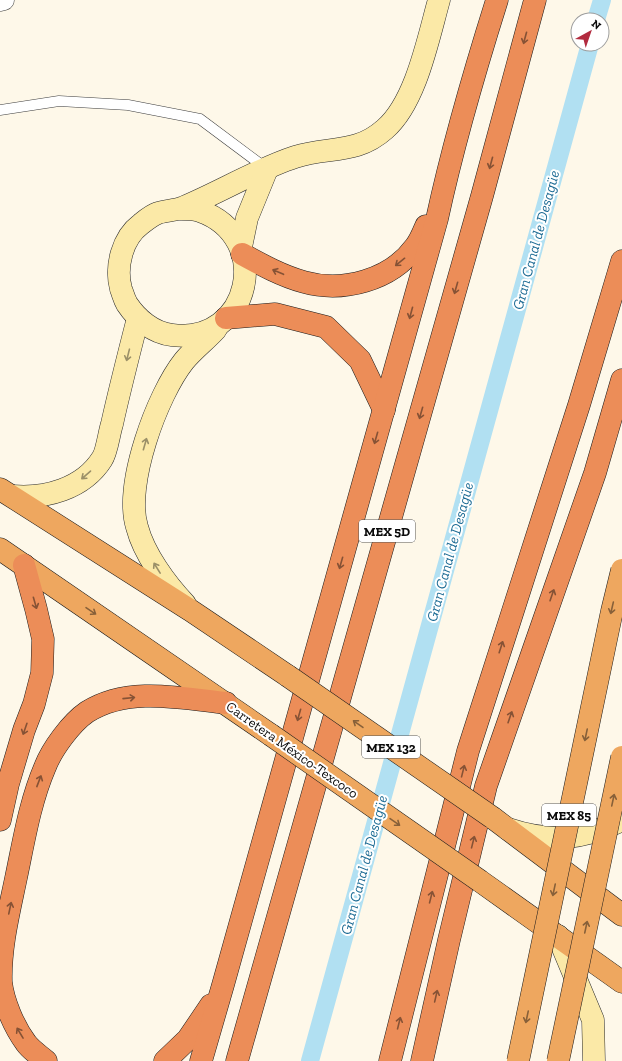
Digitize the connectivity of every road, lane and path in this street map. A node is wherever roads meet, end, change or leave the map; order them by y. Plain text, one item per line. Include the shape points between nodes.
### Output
1 (4, 0) edge
2 (439, 0) edge
3 (497, 0) edge
4 (535, 0) edge
5 (0, 1) edge
6 (0, 110) edge
7 (449, 166) junction
8 (267, 169) junction
9 (181, 209) junction
10 (242, 251) junction
11 (622, 260) edge
12 (138, 318) junction
13 (224, 320) junction
14 (622, 380) edge
15 (384, 410) junction
16 (6, 493) edge
17 (1, 553) edge
18 (24, 565) junction
19 (622, 570) edge
20 (190, 610) junction
21 (226, 703) junction
22 (622, 757) edge
23 (0, 820) edge
24 (622, 820) edge
25 (501, 824) junction
26 (622, 915) edge
27 (558, 936) junction
28 (622, 982) edge
29 (223, 985) junction
30 (46, 1061) edge
31 (165, 1061) edge
32 (201, 1061) edge
33 (236, 1061) edge
34 (390, 1061) edge
35 (422, 1061) edge
36 (518, 1061) edge
37 (558, 1061) edge
38 (594, 1061) edge

1 - 5 street
2 - 8 main road via 416,79 402,109 387,128 371,140 350,148 313,152
3 - 7 highway
4 -> 33 highway, MEX 5D via 478,211
6 - 8 lane via 58,101 128,105 200,119
7 -> 10 highway via 426,228 416,246 400,263 381,275 353,284 320,285 277,272
7 -> 15 highway via 437,219
8 - 9 main road
8 - 10 main road via 247,218
9 - 10 main road via 198,210 215,218 231,231
9 - 12 main road via 157,213 140,224 127,240 120,260 119,281 125,301
10 - 13 main road via 246,272 244,288 236,307
34 -> 11 highway via 468,751 579,405
12 - 13 main road via 152,329 170,335 189,336 207,332
12 -> 16 main road via 103,458 82,479 56,493 26,498
13 - 15 highway via 275,314 326,327 360,360
20 -> 13 main road via 165,581 140,536 134,515 135,491 144,445 160,402 184,362
35 -> 14 highway via 486,786 594,473
15 -> 29 highway
16 - 20 highway
17 - 18 highway, Carretera México-Texcoco
18 -> 21 highway, Carretera México-Texcoco
18 -> 23 highway via 44,639 42,673 8,784
19 -> 36 highway, MEX 85, bridge
25 -> 20 highway, MEX 132, bridge
21 -> 27 highway, Carretera México-Texcoco, bridge
30 -> 21 highway via 26,1044 10,1017 1,983 1,948 33,796 45,765 64,735 87,713 115,699 149,696
37 -> 22 highway, MEX 85, bridge
24 - 25 main road via 596,832 566,838 536,837
25 - 26 highway, MEX 132
27 - 28 highway, Carretera México-Texcoco
27 - 38 main road via 593,1020
29 - 31 highway via 188,1039
29 - 32 highway

